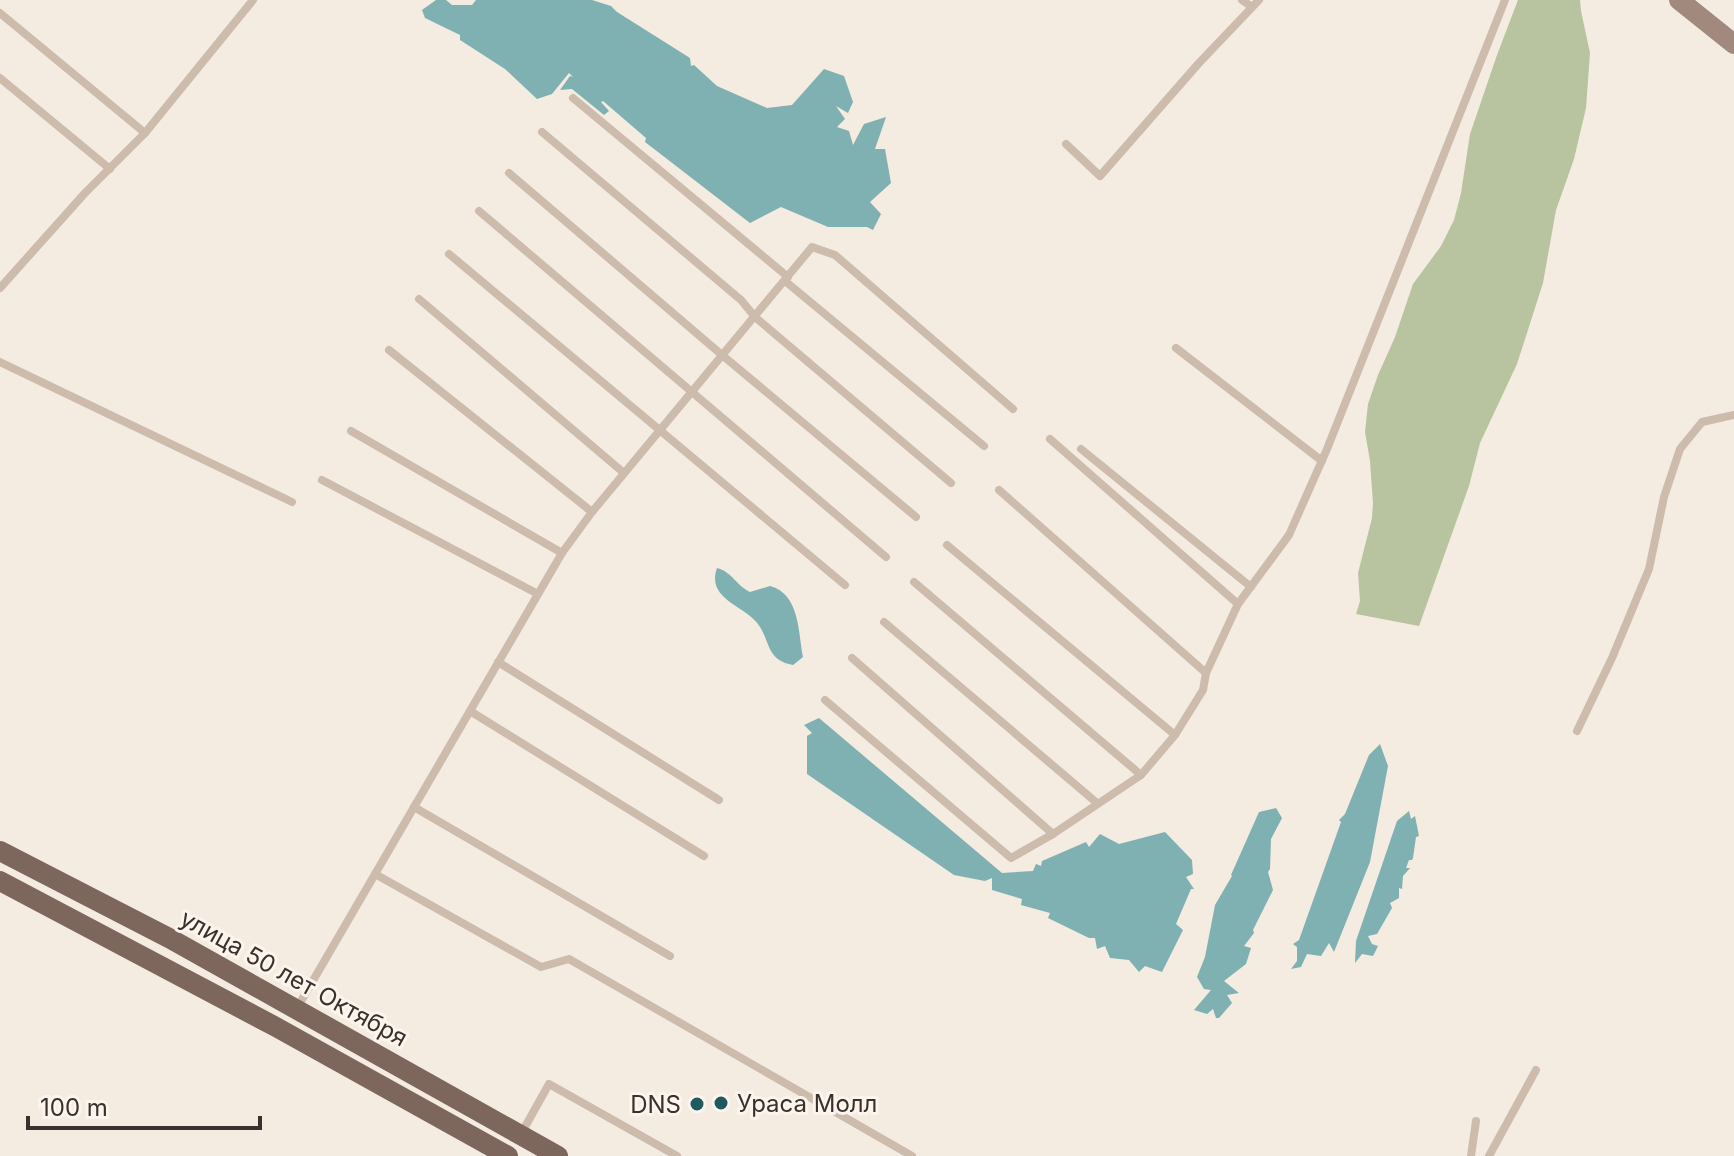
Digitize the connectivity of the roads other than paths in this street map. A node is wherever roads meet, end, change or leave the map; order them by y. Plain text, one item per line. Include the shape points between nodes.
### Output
1 (253, 0) edge
2 (1242, 0) edge
3 (1505, 0) edge
4 (1679, 0) edge
5 (1255, 4) edge
6 (0, 13) edge
7 (1734, 44) edge
8 (0, 78) edge
9 (573, 98) dead end
10 (542, 132) dead end
11 (145, 133) junction
12 (1066, 144) dead end
13 (110, 169) junction
14 (509, 173) dead end
15 (479, 211) dead end
16 (449, 254) dead end
17 (786, 279) junction
18 (0, 288) edge
19 (419, 299) dead end
20 (755, 317) junction
21 (1176, 348) dead end
22 (389, 350) dead end
23 (722, 355) junction
24 (0, 362) edge
25 (691, 393) junction
26 (1013, 409) dead end
27 (1734, 415) edge
28 (661, 429) junction
29 (351, 431) dead end
30 (1050, 439) dead end
31 (984, 446) dead end
32 (1081, 449) dead end
33 (1322, 461) junction
34 (624, 473) junction
35 (322, 480) dead end
36 (951, 483) dead end
37 (999, 490) dead end
38 (292, 502) dead end
39 (592, 512) junction
40 (916, 517) dead end
41 (947, 545) dead end
42 (562, 553) junction
43 (886, 557) dead end
44 (914, 582) dead end
45 (845, 585) dead end
46 (1251, 587) junction
47 (538, 594) junction
48 (1238, 604) junction
49 (884, 622) dead end
50 (852, 658) dead end
51 (498, 662) junction
52 (1206, 673) junction
53 (825, 700) dead end
54 (470, 711) junction
55 (1577, 731) dead end
56 (1175, 735) junction
57 (1141, 775) junction
58 (719, 800) dead end
59 (1097, 803) junction
60 (414, 807) junction
61 (1053, 834) junction
62 (0, 851) edge
63 (704, 856) dead end
64 (375, 874) junction
65 (0, 881) edge
66 (670, 956) dead end
67 (297, 1008) junction
68 (1536, 1070) dead end
69 (1476, 1121) dead end
70 (520, 1134) junction
71 (508, 1156) edge
72 (558, 1156) edge
73 (677, 1156) edge
74 (912, 1156) edge
75 (1471, 1156) edge
76 (1489, 1156) edge

1 - 11 lane
2 - 5 lane
3 - 33 lane
4 - 7 street
5 - 12 lane via 1100,176
6 - 11 lane
8 - 13 lane
9 - 17 lane
10 - 20 lane
11 - 13 lane
13 - 18 lane
14 - 23 lane
15 - 25 lane
16 - 28 lane
17 - 20 lane
17 - 26 lane via 812,247 835,255
17 - 31 lane
19 - 34 lane
20 - 23 lane
20 - 36 lane
21 - 33 lane
22 - 39 lane
23 - 25 lane
23 - 40 lane
24 - 38 lane
25 - 28 lane
25 - 43 lane
27 - 55 lane via 1702,422 1680,449 1649,569
28 - 34 lane
28 - 45 lane
29 - 42 lane
30 - 48 lane
32 - 46 lane
33 - 46 lane via 1289,535
34 - 39 lane
35 - 47 lane
37 - 52 lane
39 - 42 lane
41 - 56 lane
42 - 47 lane
44 - 57 lane
46 - 48 lane
47 - 51 lane
48 - 52 lane
49 - 59 lane
50 - 61 lane
51 - 54 lane
51 - 58 lane
52 - 56 lane via 1203,690
53 - 61 lane via 1011,858
54 - 60 lane
54 - 63 lane
56 - 57 lane
57 - 59 lane
59 - 61 lane
60 - 64 lane
60 - 66 lane
62 - 67 main road, улица 50 лет Октября
64 - 67 lane
64 - 74 lane via 541,967 569,959
65 - 71 main road
67 - 70 main road, улица 50 лет Октября
68 - 76 lane
69 - 75 lane
70 - 72 main road, улица 50 лет Октября
70 - 73 lane via 549,1084

